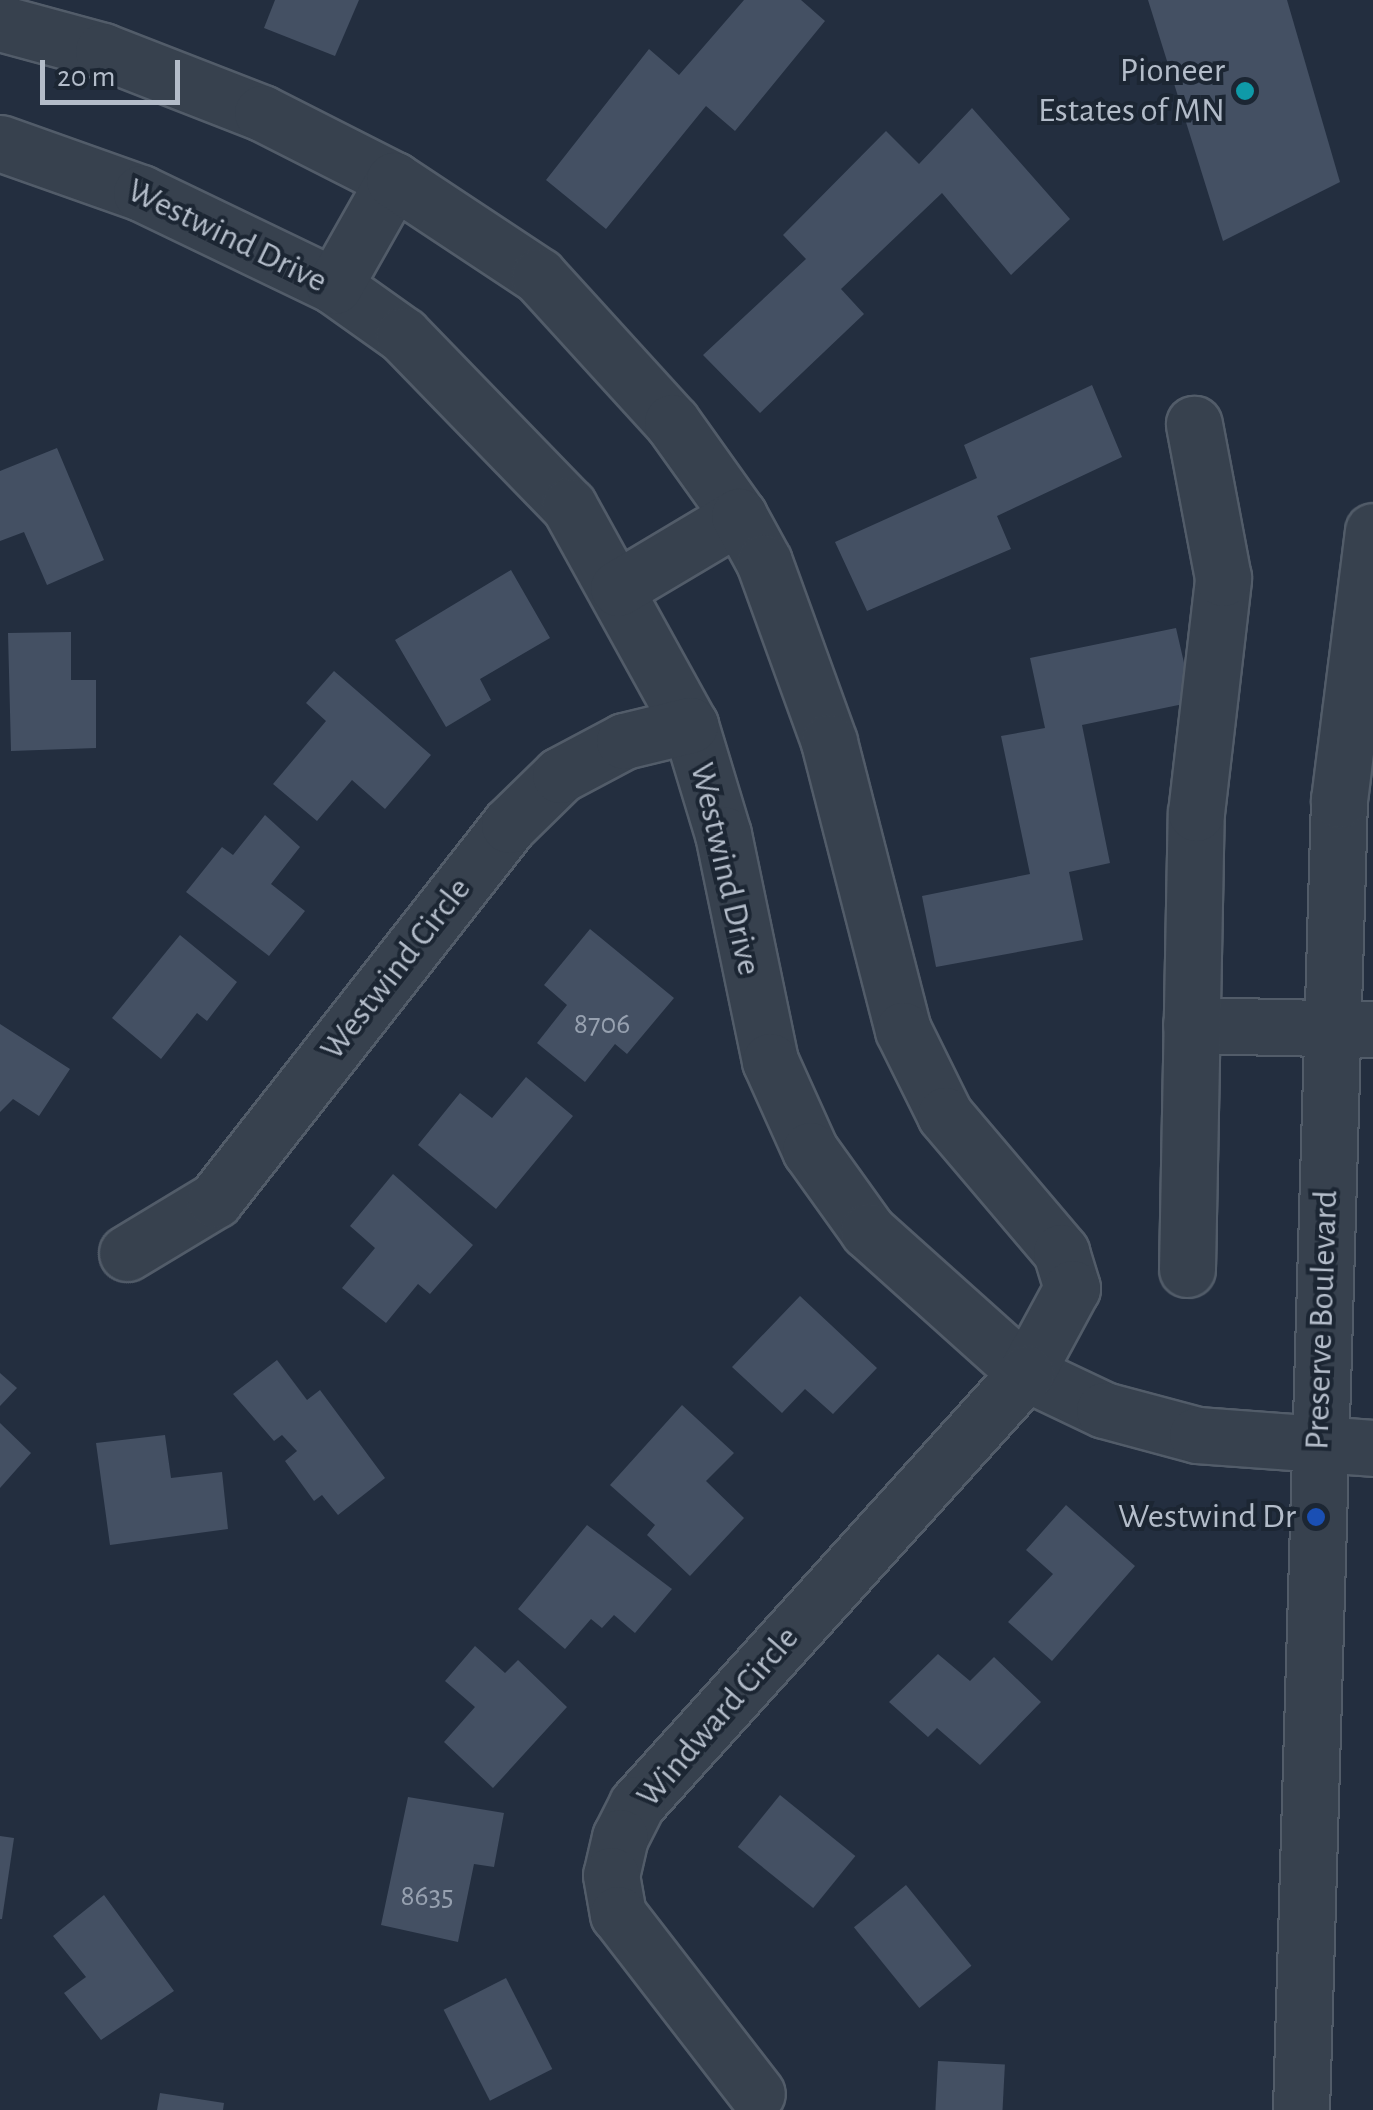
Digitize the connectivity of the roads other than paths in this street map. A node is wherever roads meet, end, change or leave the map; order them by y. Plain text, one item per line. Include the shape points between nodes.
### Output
1 (0, 23) edge
2 (0, 143) edge
3 (394, 180) junction
4 (334, 286) junction
5 (1194, 424) dead end
6 (739, 516) junction
7 (1373, 531) edge
8 (618, 588) junction
9 (690, 725) junction
10 (1191, 1024) junction
11 (1352, 1028) edge
12 (127, 1253) dead end
13 (1187, 1269) dead end
14 (1026, 1372) junction
15 (1317, 1446) junction
16 (1373, 1448) edge
17 (757, 2094) dead end
18 (1301, 2110) edge

1 - 3 street, Windward Circle via 103,50 262,113
2 - 4 street, Westwind Drive via 141,192
3 - 4 street
3 - 6 street, Windward Circle via 538,276 672,422
4 - 8 street, Westwind Drive via 403,334 490,416 569,506
5 - 10 street via 1222,578 1196,813
6 - 8 street
6 - 14 street, Windward Circle via 829,742 902,1030 945,1115 1070,1268 1068,1306
7 - 11 street, Preserve Boulevard via 1339,800
8 - 9 street, Westwind Drive
9 - 12 street, Westwind Circle via 624,740 560,775 508,825 215,1200
9 - 14 street, Westwind Drive via 723,834 770,1061 810,1150 868,1231
10 - 11 street
10 - 13 street
11 - 15 street, Preserve Boulevard
14 - 15 street, Westwind Drive via 1104,1410 1196,1435
14 - 17 street, Windward Circle via 637,1804 620,1837 610,1876 618,1914
15 - 16 street, Westwind Drive
15 - 18 street, Preserve Boulevard

